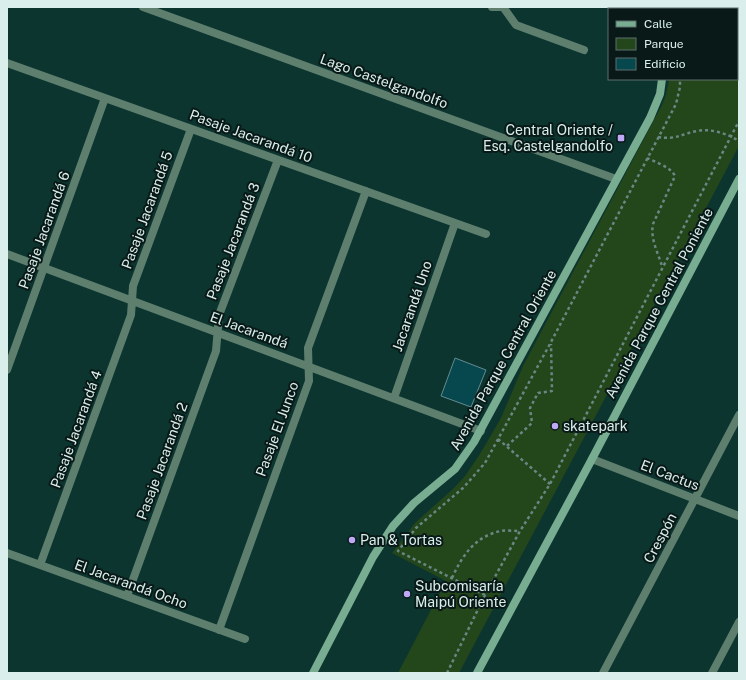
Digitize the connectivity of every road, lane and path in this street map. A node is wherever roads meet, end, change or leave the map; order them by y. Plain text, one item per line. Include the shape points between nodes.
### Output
1 (143, 7) edge
2 (492, 7) edge
3 (502, 7) edge
4 (584, 50) dead end
5 (7, 63) edge
6 (662, 80) edge
7 (680, 80) edge
8 (105, 98) junction
9 (739, 121) edge
10 (191, 129) junction
11 (731, 136) junction
12 (658, 137) junction
13 (739, 141) edge
14 (647, 158) junction
15 (278, 160) junction
16 (616, 179) junction
17 (739, 179) edge
18 (366, 191) junction
19 (455, 223) junction
20 (486, 234) dead end
21 (7, 254) edge
22 (662, 267) junction
23 (44, 268) junction
24 (132, 300) junction
25 (218, 332) junction
26 (550, 342) junction
27 (309, 366) junction
28 (7, 370) edge
29 (394, 398) junction
30 (739, 415) edge
31 (481, 430) junction
32 (498, 439) junction
33 (507, 446) junction
34 (592, 459) junction
35 (550, 484) junction
36 (695, 499) junction
37 (739, 516) edge
38 (520, 531) junction
39 (7, 553) edge
40 (40, 565) junction
41 (452, 578) junction
42 (485, 595) junction
43 (127, 596) junction
44 (738, 628) edge
45 (219, 630) junction
46 (245, 639) dead end
47 (313, 673) edge
48 (447, 673) edge
49 (477, 673) edge
50 (603, 673) edge
51 (712, 673) edge

1 - 16 street, Lago Castelgandolfo
2 - 3 street
3 - 4 street via 516,25
5 - 8 street, Pasaje Jacarandá 10
6 - 16 street, Avenida Parque Central Oriente via 660,94 653,111
7 - 12 path via 676,104
8 - 10 street, Pasaje Jacarandá 10
8 - 23 street, Pasaje Jacarandá 6
9 - 11 path
10 - 15 street, Pasaje Jacarandá 10
10 - 24 street, Pasaje Jacarandá 5 via 133,286
11 - 12 path via 705,130 671,138
11 - 13 path
11 - 22 path
12 - 14 path
14 - 22 path via 669,169 674,176 652,228
14 - 26 path
15 - 18 street, Pasaje Jacarandá 10
15 - 25 street, Pasaje Jacarandá 3 via 219,315
16 - 31 street, Avenida Parque Central Oriente
17 - 34 street, Avenida Parque Central Poniente
18 - 19 street, Pasaje Jacarandá 10
18 - 27 street, Pasaje El Junco via 308,348
19 - 20 street, Pasaje Jacarandá 10
19 - 29 street, Jacarandá Uno
21 - 23 street, El Jacarandá
22 - 35 path
23 - 24 street, El Jacarandá
23 - 28 street, Pasaje Jacarandá 6
24 - 25 street, El Jacarandá
24 - 40 street, Pasaje Jacarandá 4 via 131,315
25 - 27 street, El Jacarandá
25 - 43 street, Pasaje Jacarandá 2 via 216,351
26 - 32 path
26 - 33 path via 552,391 538,393 530,408 532,423
27 - 29 street, El Jacarandá
27 - 45 street, Pasaje El Junco via 309,381
29 - 31 street, El Jacarandá
30 - 36 street, Crespón
31 - 47 street, Avenida Parque Central Oriente via 455,469 414,503 393,526 373,557
32 - 33 path
32 - 41 path via 475,476 416,528 398,551
33 - 35 path
34 - 36 street, El Cactus
34 - 49 street, Avenida Parque Central Poniente
35 - 38 path
36 - 37 street, El Cactus
36 - 50 street, Crespón
38 - 41 path via 502,531 479,540 461,560
38 - 42 path
39 - 40 street, El Jacarandá Ocho
40 - 43 street, El Jacarandá Ocho
41 - 42 path
42 - 48 path
43 - 45 street, El Jacarandá Ocho
44 - 51 street
45 - 46 street, El Jacarandá Ocho

